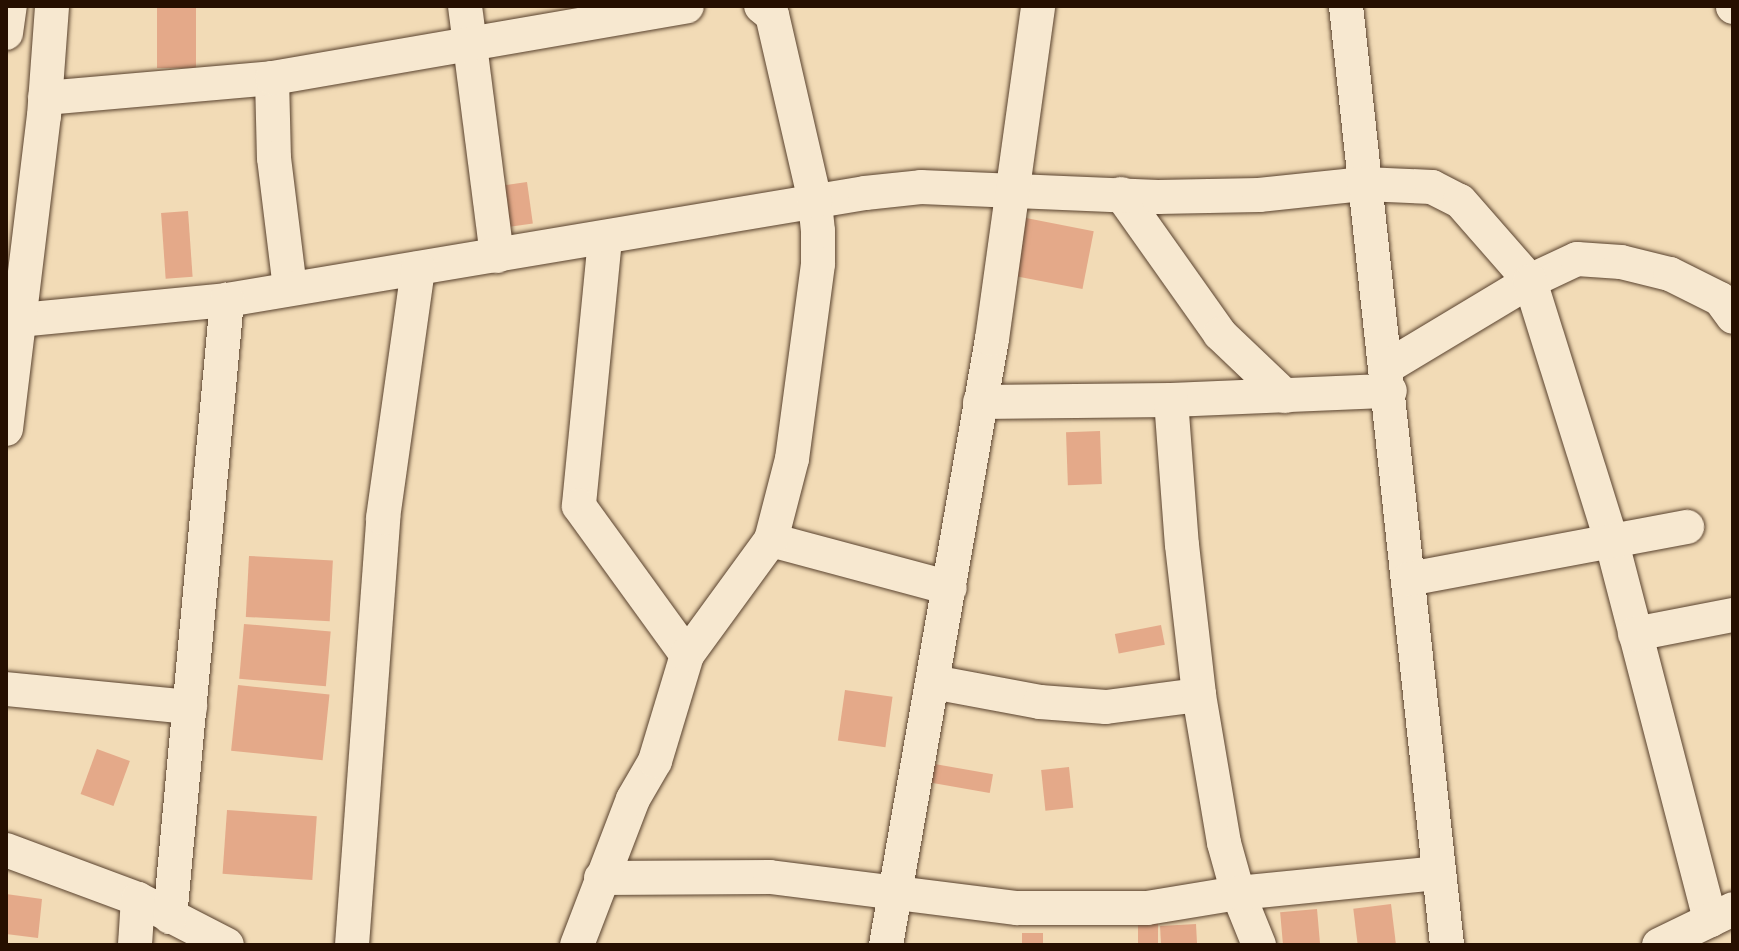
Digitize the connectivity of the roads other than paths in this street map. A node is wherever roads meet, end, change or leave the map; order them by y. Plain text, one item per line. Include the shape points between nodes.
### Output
1 (10, 6) edge
2 (52, 6) edge
3 (465, 6) edge
4 (687, 6) edge
5 (761, 6) edge
6 (1038, 6) edge
7 (1346, 6) edge
8 (6, 33) edge
9 (470, 44) junction
10 (272, 78) junction
11 (45, 98) junction
12 (1364, 184) junction
13 (1012, 191) junction
14 (1121, 194) junction
15 (815, 201) junction
16 (605, 239) junction
17 (497, 256) junction
18 (418, 268) junction
19 (1530, 281) junction
20 (290, 288) junction
21 (227, 300) junction
22 (1733, 317) edge
23 (20, 320) junction
24 (1388, 379) junction
25 (1285, 396) junction
26 (1171, 400) junction
27 (980, 402) junction
28 (6, 429) edge
29 (1687, 527) dead end
30 (771, 540) junction
31 (1612, 543) junction
32 (1409, 579) junction
33 (950, 588) junction
34 (1733, 615) edge
35 (1635, 634) junction
36 (687, 655) junction
37 (933, 682) junction
38 (6, 689) edge
39 (1199, 695) junction
40 (190, 707) junction
41 (6, 850) edge
42 (1439, 873) junction
43 (601, 878) junction
44 (1238, 893) junction
45 (896, 894) junction
46 (138, 899) junction
47 (1722, 914) edge
48 (170, 917) junction
49 (135, 945) edge
50 (227, 945) edge
51 (352, 945) edge
52 (577, 945) edge
53 (886, 945) edge
54 (1259, 945) edge
55 (1447, 945) edge
56 (1659, 945) edge

1 - 8 street
2 - 11 street
3 - 9 street
4 - 9 street
5 - 15 street via 772,15
6 - 13 street
7 - 12 street
9 - 10 street
9 - 17 street
10 - 11 street
10 - 20 street via 274,158
11 - 23 street
12 - 14 street via 1259,195
12 - 19 street via 1432,187 1460,201
12 - 24 street
13 - 14 street
13 - 15 street via 921,187
13 - 27 street
14 - 25 street via 1220,334
15 - 16 street
15 - 30 street via 818,264 792,459
16 - 17 street
16 - 36 street via 579,506
17 - 18 street
18 - 20 street
18 - 51 street via 383,518
19 - 22 street via 1577,259 1621,262 1670,274 1720,299
19 - 24 street
19 - 31 street
20 - 21 street
21 - 23 street
21 - 40 street
23 - 28 street
24 - 25 street
24 - 32 street
25 - 26 street
26 - 27 street
26 - 39 street
27 - 33 street
29 - 31 street
30 - 33 street
30 - 36 street
31 - 32 street
31 - 35 street
32 - 42 street
33 - 37 street
34 - 35 street
35 - 47 street
36 - 43 street via 655,761 633,799
37 - 39 street via 1040,702 1106,707
37 - 45 street
38 - 40 street
39 - 44 street via 1224,843
40 - 48 street
41 - 46 street
42 - 44 street
42 - 55 street
43 - 45 street via 770,877
43 - 52 street
44 - 45 street via 1147,908 1017,908
44 - 54 street
45 - 53 street
46 - 48 street
46 - 49 street
47 - 56 street
48 - 50 street

